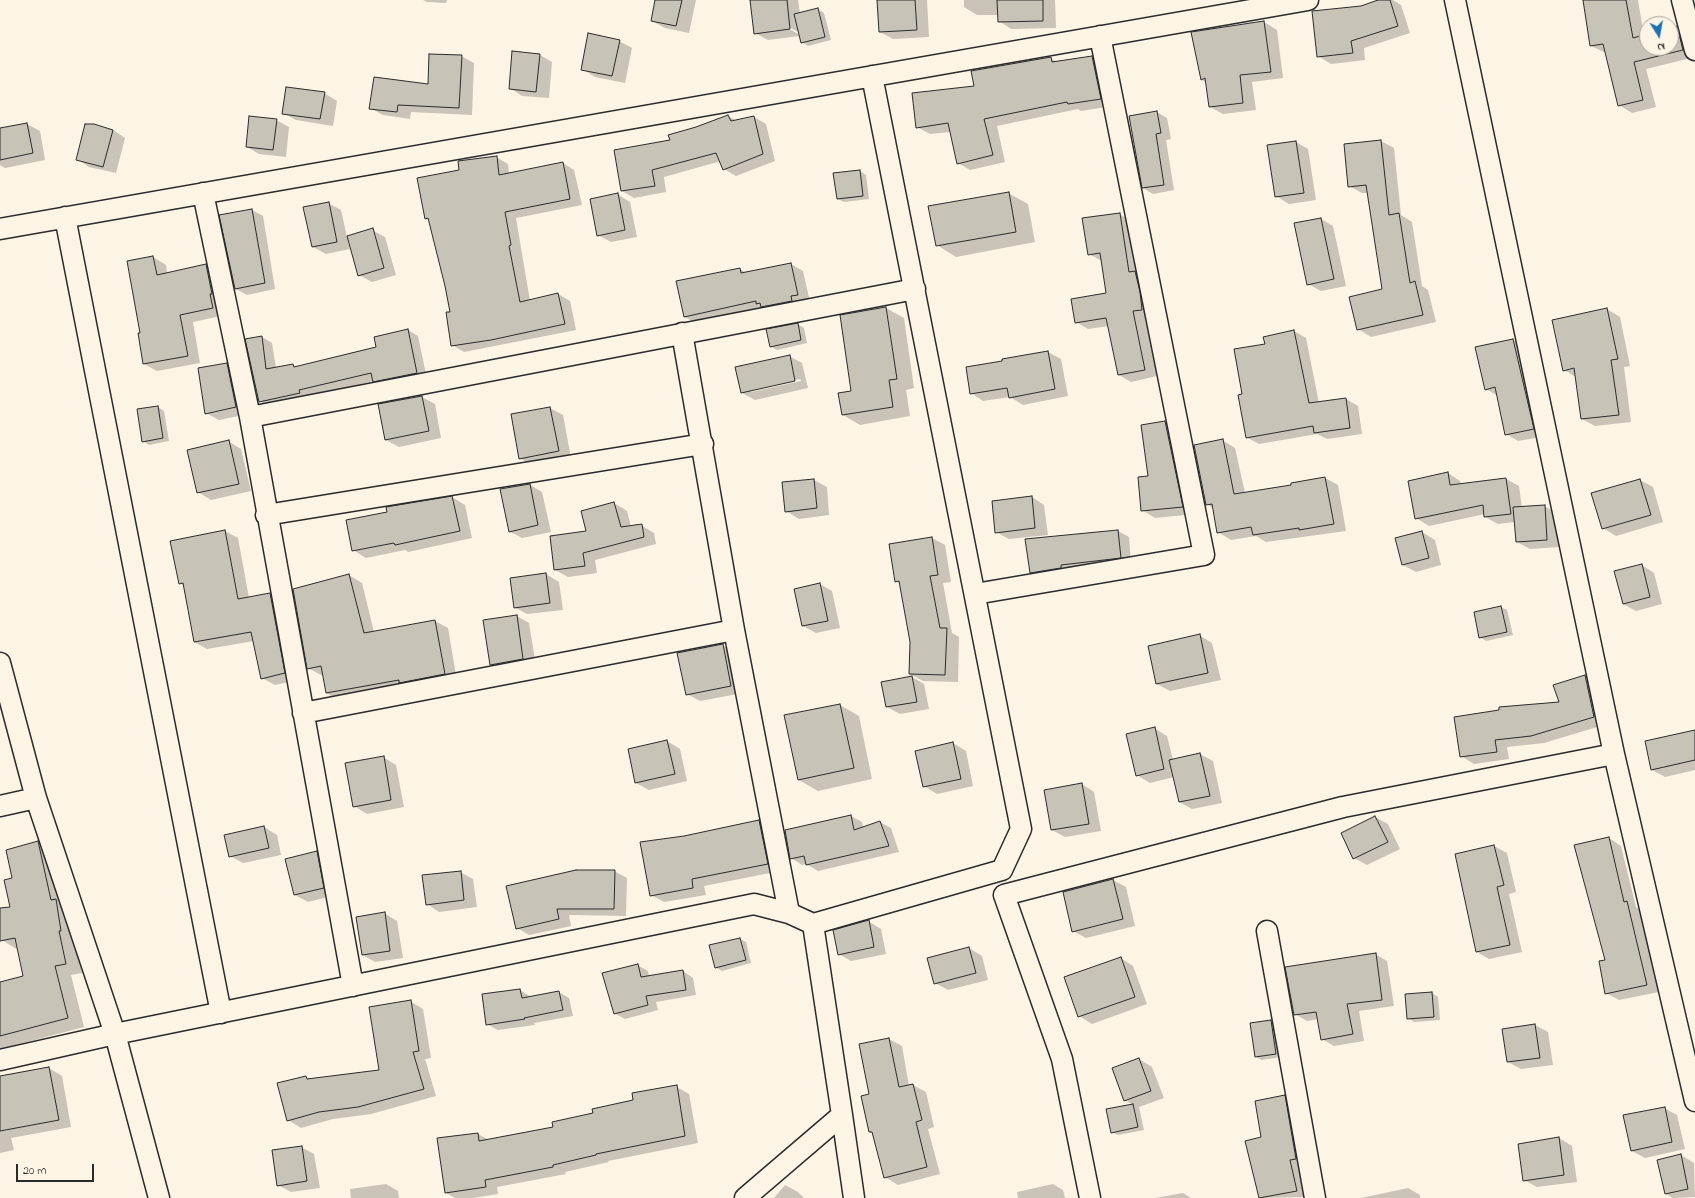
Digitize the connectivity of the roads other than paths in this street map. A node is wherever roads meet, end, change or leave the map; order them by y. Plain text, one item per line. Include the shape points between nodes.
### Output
1 (1308, 0) edge
2 (1455, 0) edge
3 (1682, 0) edge
4 (1100, 36) junction
5 (1695, 50) edge
6 (872, 76) junction
7 (203, 193) junction
8 (65, 217) junction
9 (0, 229) edge
10 (914, 289) junction
11 (682, 333) junction
12 (250, 417) junction
13 (703, 444) junction
14 (266, 515) junction
15 (975, 594) junction
16 (734, 630) junction
17 (0, 663) edge
18 (304, 713) junction
19 (1614, 754) junction
20 (36, 798) junction
21 (0, 806) edge
22 (1002, 870) junction
23 (1004, 895) junction
24 (789, 913) junction
25 (813, 924) junction
26 (1267, 931) dead end
27 (353, 986) junction
28 (221, 1013) junction
29 (115, 1034) junction
30 (0, 1060) edge
31 (1695, 1101) edge
32 (842, 1115) junction
33 (159, 1198) edge
34 (745, 1198) edge
35 (854, 1198) edge
36 (1090, 1198) edge
37 (1315, 1198) edge

1 - 4 street
2 - 19 street
3 - 5 street
4 - 6 street
4 - 15 street via 1204,555
6 - 7 street
6 - 10 street
7 - 8 street
7 - 12 street
8 - 9 street
8 - 28 street
10 - 11 street
10 - 15 street
11 - 12 street
11 - 13 street
12 - 14 street
13 - 14 street
13 - 16 street
14 - 18 street
15 - 22 street via 1022,829
16 - 18 street
16 - 24 street
17 - 20 street
18 - 27 street
19 - 23 street via 1343,807
19 - 31 street
20 - 21 street
20 - 29 street
22 - 23 street
22 - 25 street
23 - 36 street via 1062,1059
24 - 25 street
24 - 27 street via 754,904
25 - 32 street
26 - 37 street
27 - 28 street
28 - 29 street
29 - 30 street
29 - 33 street
32 - 34 street
32 - 35 street

